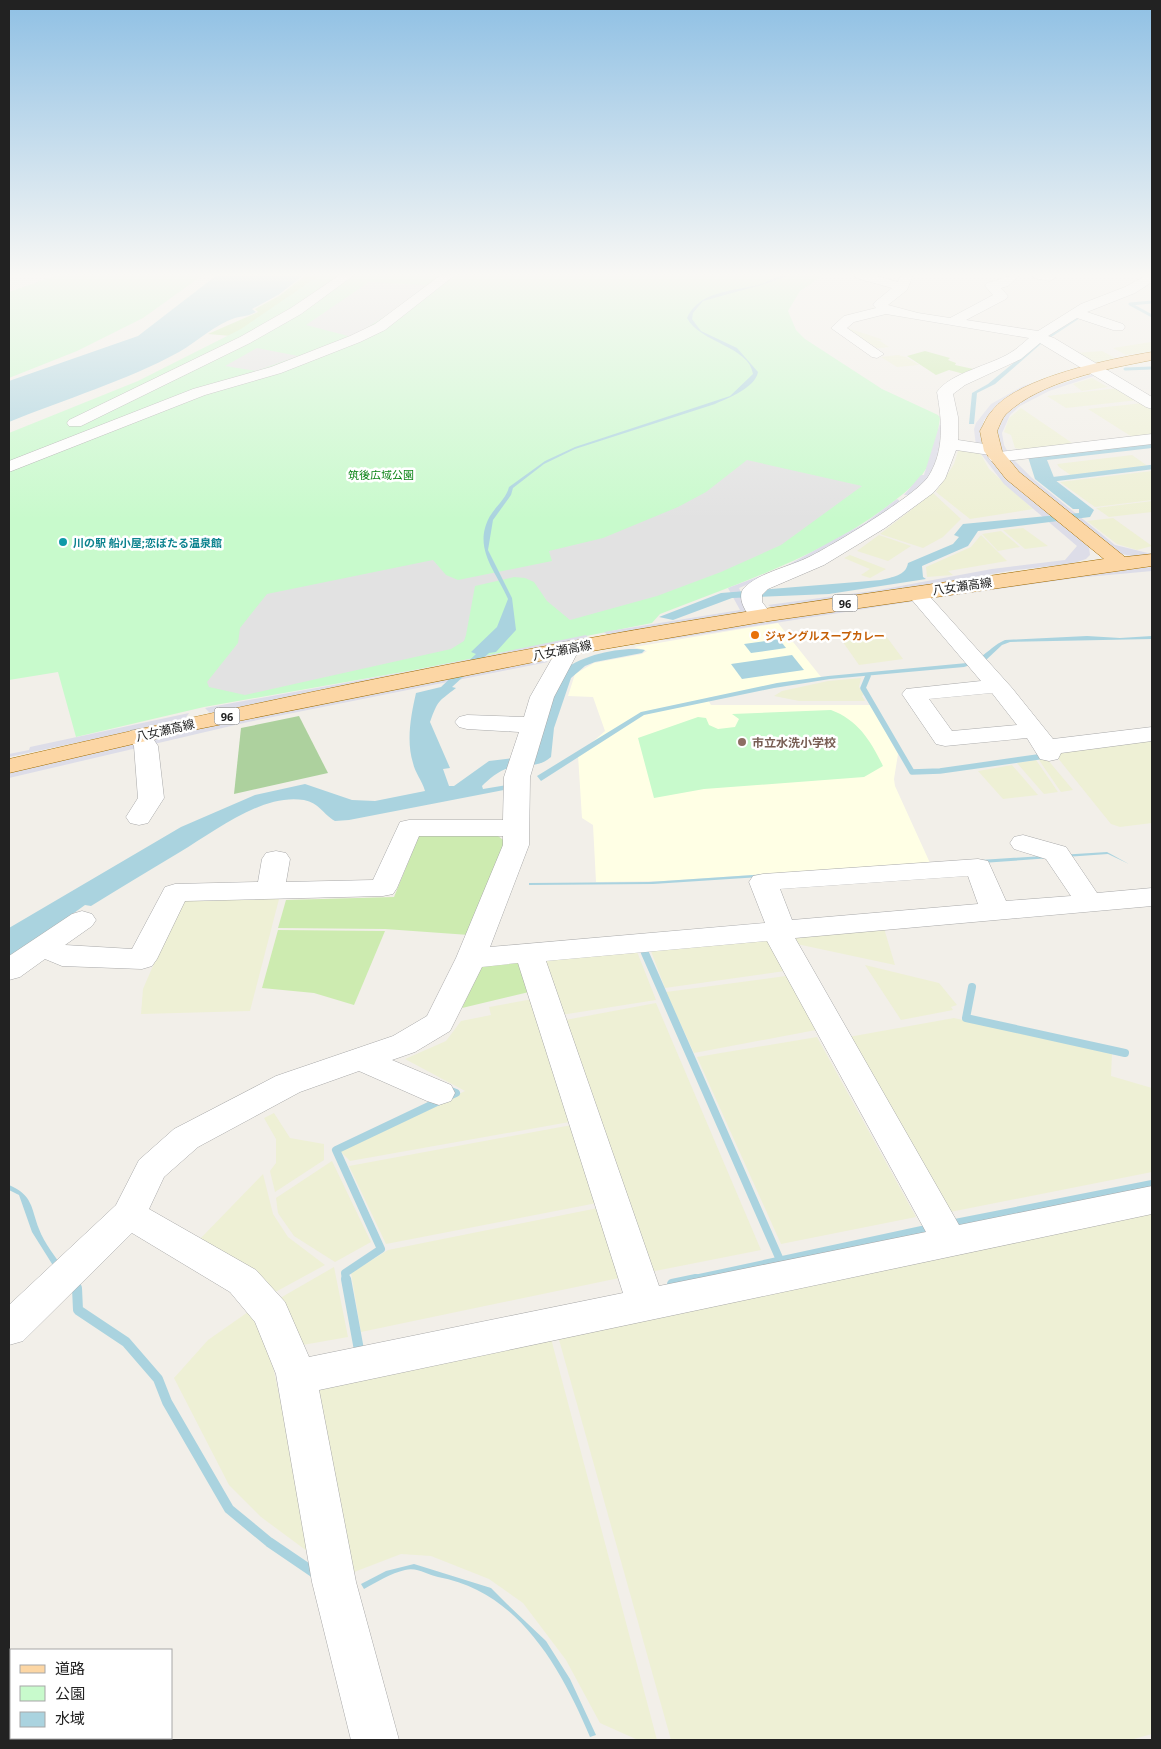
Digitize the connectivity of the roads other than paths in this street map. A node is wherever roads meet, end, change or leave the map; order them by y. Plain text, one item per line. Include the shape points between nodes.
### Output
1 (212, 357) edge
2 (311, 357) edge
3 (1015, 357) edge
4 (1075, 357) edge
5 (1149, 357) edge
6 (1095, 369) junction
7 (1152, 404) edge
8 (58, 430) dead end
9 (1152, 440) edge
10 (949, 444) junction
11 (994, 453) junction
12 (9, 467) edge
13 (1152, 560) edge
14 (1121, 563) junction
15 (916, 593) junction
16 (762, 616) junction
17 (569, 648) junction
18 (997, 686) junction
19 (467, 722) dead end
20 (533, 725) junction
21 (1152, 734) edge
22 (139, 736) junction
23 (1043, 744) junction
24 (9, 766) edge
25 (139, 817) dead end
26 (516, 828) junction
27 (1023, 843) dead end
28 (276, 859) dead end
29 (270, 891) junction
30 (1152, 897) edge
31 (1090, 903) junction
32 (995, 910) junction
33 (82, 920) dead end
34 (779, 931) junction
35 (44, 946) junction
36 (529, 953) junction
37 (471, 958) junction
38 (9, 970) edge
39 (360, 1059) junction
40 (439, 1093) dead end
41 (1152, 1200) edge
42 (129, 1214) junction
43 (950, 1242) junction
44 (646, 1305) junction
45 (9, 1329) edge
46 (297, 1377) junction
47 (375, 1740) edge

1 - 8 street
2 - 12 street via 199,392
3 - 10 street via 945,392 950,417
4 - 6 street
5 - 6 main road
6 - 7 street
6 - 11 main road via 1050,383 1009,402 991,422 988,436
9 - 11 street
10 - 11 street
10 - 16 street via 945,461 927,489 832,552 751,593 752,602
11 - 14 main road via 1008,472
13 - 14 main road, 八女瀬高線 / 96
14 - 15 main road, 八女瀬高線 / 96
15 - 16 main road, 八女瀬高線 / 96
15 - 18 street
16 - 17 main road, 八女瀬高線 / 96
17 - 20 street via 542,697
17 - 22 main road, 八女瀬高線 / 96
18 - 23 street
18 - 23 street via 914,694 945,738
19 - 20 street
20 - 26 street via 517,777
21 - 23 street
22 - 24 main road, 八女瀬高線 / 96
22 - 25 street via 146,746 151,798
26 - 29 street via 409,828 383,888
26 - 37 street via 516,845
27 - 31 street via 1056,853
28 - 29 street
29 - 35 street via 175,893 142,960 62,956
30 - 31 street
31 - 32 street
32 - 34 street
32 - 34 street via 978,867 763,882
33 - 35 street
34 - 36 street
34 - 43 street
35 - 38 street
36 - 37 street
36 - 44 street
37 - 39 street via 439,1023 404,1044
39 - 40 street
39 - 42 street via 288,1084 186,1138 150,1169
41 - 43 street
42 - 45 street
42 - 46 street via 243,1281 271,1313
43 - 44 street
44 - 46 street
46 - 47 street via 334,1582

